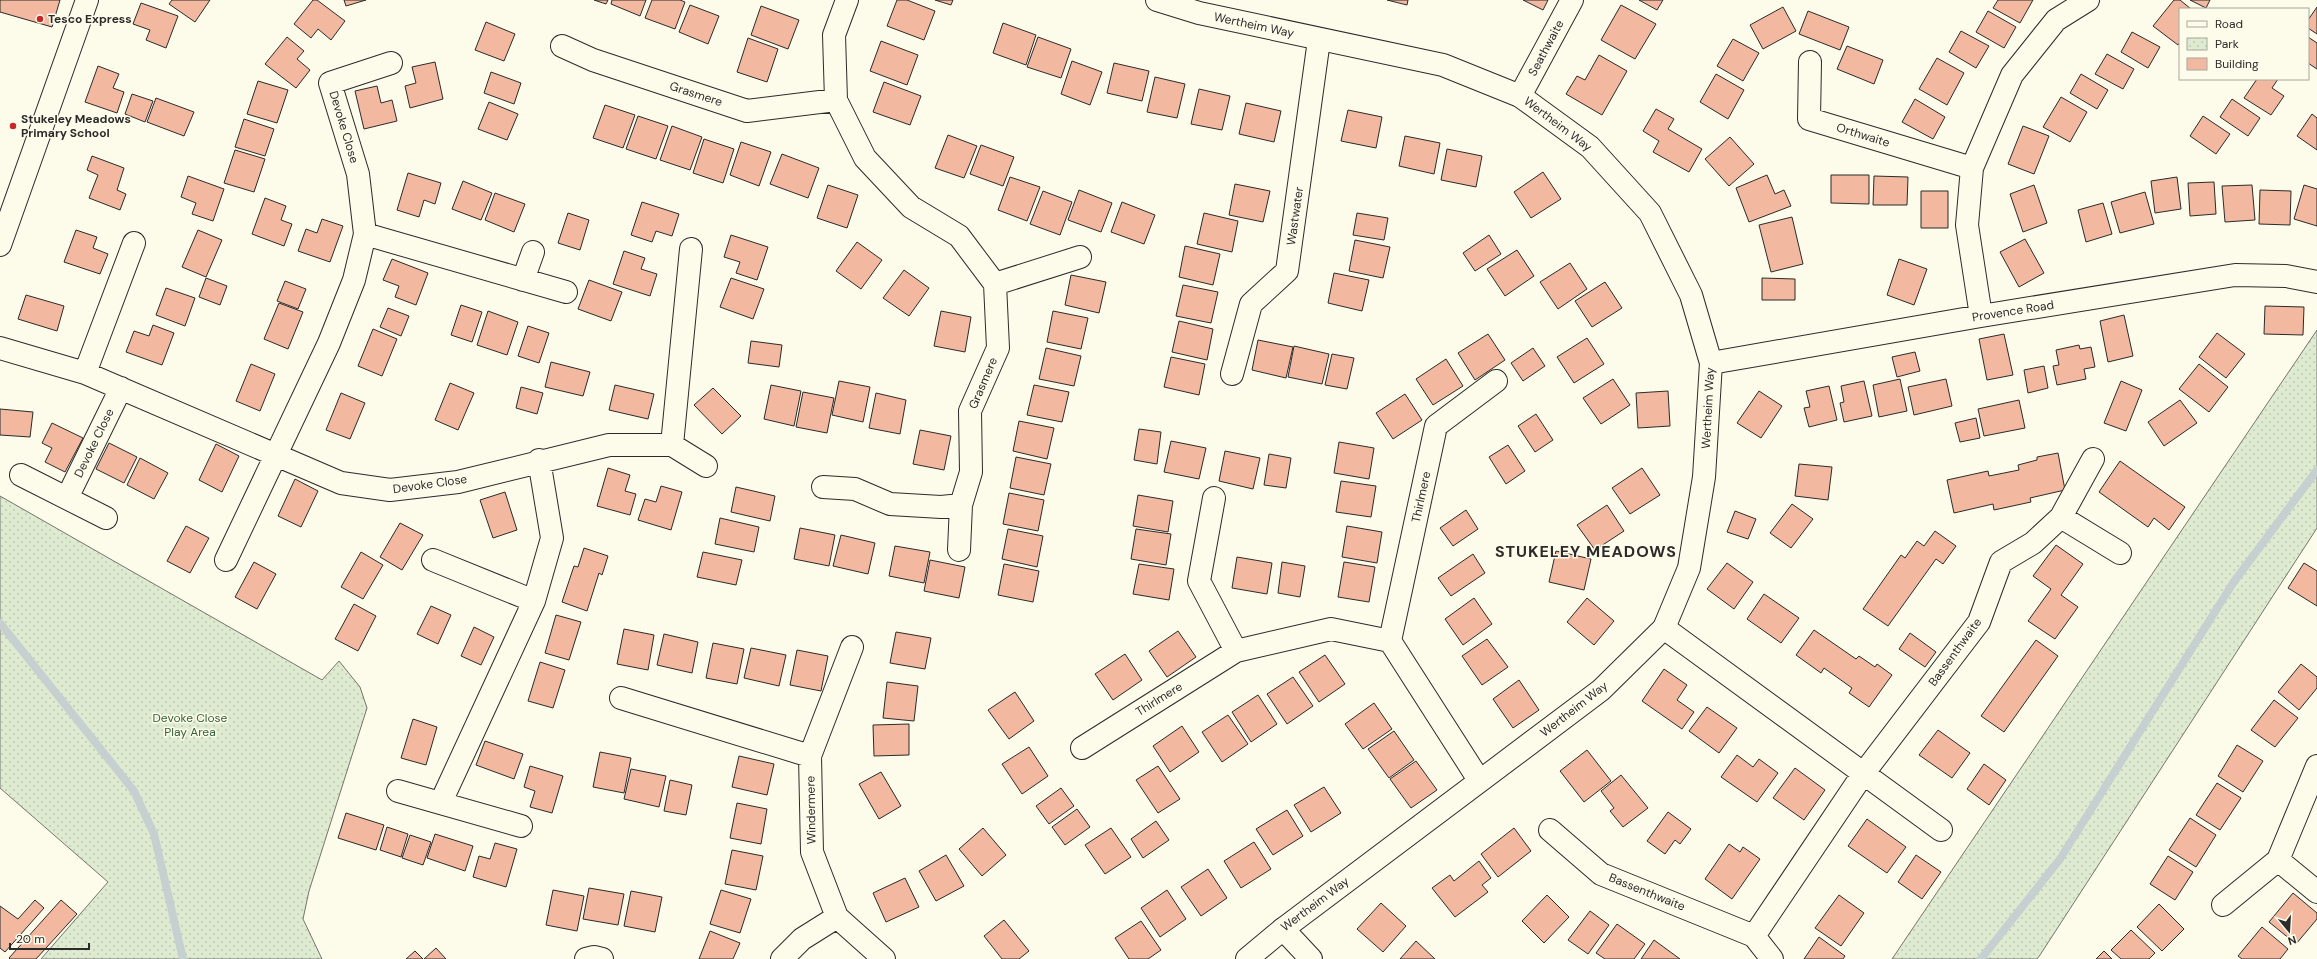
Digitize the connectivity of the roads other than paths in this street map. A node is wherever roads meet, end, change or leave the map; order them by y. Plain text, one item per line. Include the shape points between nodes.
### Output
1 (87, 0) edge
2 (847, 0) edge
3 (1157, 0) edge
4 (1572, 0) edge
5 (2088, 0) edge
6 (1319, 40) junction
7 (562, 46) dead end
8 (391, 62) dead end
9 (1810, 62) dead end
10 (1520, 96) junction
11 (836, 100) junction
12 (1972, 168) junction
13 (365, 234) junction
14 (134, 243) dead end
15 (0, 245) edge
16 (691, 249) dead end
17 (533, 252) dead end
18 (1080, 256) dead end
19 (523, 280) junction
20 (2317, 282) edge
21 (995, 284) junction
22 (566, 292) dead end
23 (1981, 316) junction
24 (0, 348) edge
25 (1711, 363) junction
26 (85, 373) junction
27 (1232, 374) dead end
28 (1496, 382) dead end
29 (121, 388) junction
30 (672, 445) junction
31 (276, 455) junction
32 (2093, 459) dead end
33 (539, 460) junction
34 (706, 466) dead end
35 (21, 475) dead end
36 (823, 487) dead end
37 (67, 498) junction
38 (1214, 498) dead end
39 (961, 505) junction
40 (2061, 517) junction
41 (106, 518) dead end
42 (959, 550) dead end
43 (2120, 553) dead end
44 (226, 560) dead end
45 (433, 560) dead end
46 (534, 601) junction
47 (1664, 628) junction
48 (1390, 641) junction
49 (852, 647) dead end
50 (1236, 651) junction
51 (621, 698) dead end
52 (1082, 748) dead end
53 (810, 756) junction
54 (2317, 766) edge
55 (1863, 774) junction
56 (1479, 780) junction
57 (398, 791) dead end
58 (441, 802) junction
59 (521, 826) dead end
60 (1550, 830) dead end
61 (1941, 830) dead end
62 (2278, 860) junction
63 (2317, 892) edge
64 (2223, 905) dead end
65 (837, 917) junction
66 (1283, 929) junction
67 (1754, 936) junction
68 (586, 959) edge
69 (602, 959) edge
70 (782, 959) edge
71 (884, 959) edge
72 (1247, 959) edge
73 (1311, 959) edge
74 (1772, 959) edge

1 - 15 street
2 - 11 street via 834,35
3 - 6 street, Wertheim Way via 1199,13
4 - 10 street, Seathwaite
5 - 12 street via 2056,20 2012,75
6 - 10 street, Wertheim Way via 1443,65
6 - 27 street, Wastwater via 1287,271 1251,304
7 - 11 street, Grasmere via 593,60 747,111
8 - 13 street, Devoke Close via 330,83 358,174
9 - 12 street, Orthwaite via 1809,119
10 - 25 street, Wertheim Way via 1590,147 1650,213 1691,295
11 - 21 street via 865,158 912,207 959,236
12 - 23 street via 1967,225
13 - 19 street
13 - 31 street, Devoke Close via 354,280 332,336
14 - 26 street
16 - 30 street
17 - 19 street
18 - 21 street
19 - 22 street
20 - 23 street, Provence Road via 2286,276 2235,276
21 - 39 street, Grasmere via 998,348 970,411 971,472
23 - 25 street, Provence Road
24 - 26 street, Devoke Close
25 - 47 street, Wertheim Way via 1704,477 1689,568
26 - 29 street, Devoke Close
28 - 48 street, Thirlmere via 1436,426
29 - 31 street, Devoke Close
29 - 37 street, Devoke Close
30 - 33 street, Devoke Close via 609,445
30 - 34 street
31 - 33 street, Devoke Close via 341,483 390,490 458,482
31 - 44 street, Devoke Close
32 - 40 street, Bassenthwaite
33 - 46 street via 552,538
35 - 37 street
36 - 39 street via 855,489 890,504 941,507
37 - 41 street
38 - 50 street via 1198,581
39 - 42 street, Grasmere
40 - 43 street
40 - 55 street, Bassenthwaite via 2033,543 2001,562 1979,622
45 - 46 street
46 - 58 street
47 - 55 street
47 - 56 street, Wertheim Way via 1600,690
48 - 50 street, Thirlmere via 1331,629
48 - 56 street
49 - 53 street, Windermere
50 - 52 street, Thirlmere
51 - 53 street
53 - 65 street, Windermere via 812,852
54 - 62 street
55 - 61 street
55 - 67 street, Bassenthwaite
56 - 66 street, Wertheim Way
57 - 58 street
58 - 59 street
60 - 67 street, Bassenthwaite via 1601,874
62 - 63 street
62 - 64 street
65 - 70 street via 802,939
65 - 71 street, Windermere
66 - 72 street, Wertheim Way
66 - 73 street
67 - 74 street, Bassenthwaite
68 - 69 street

